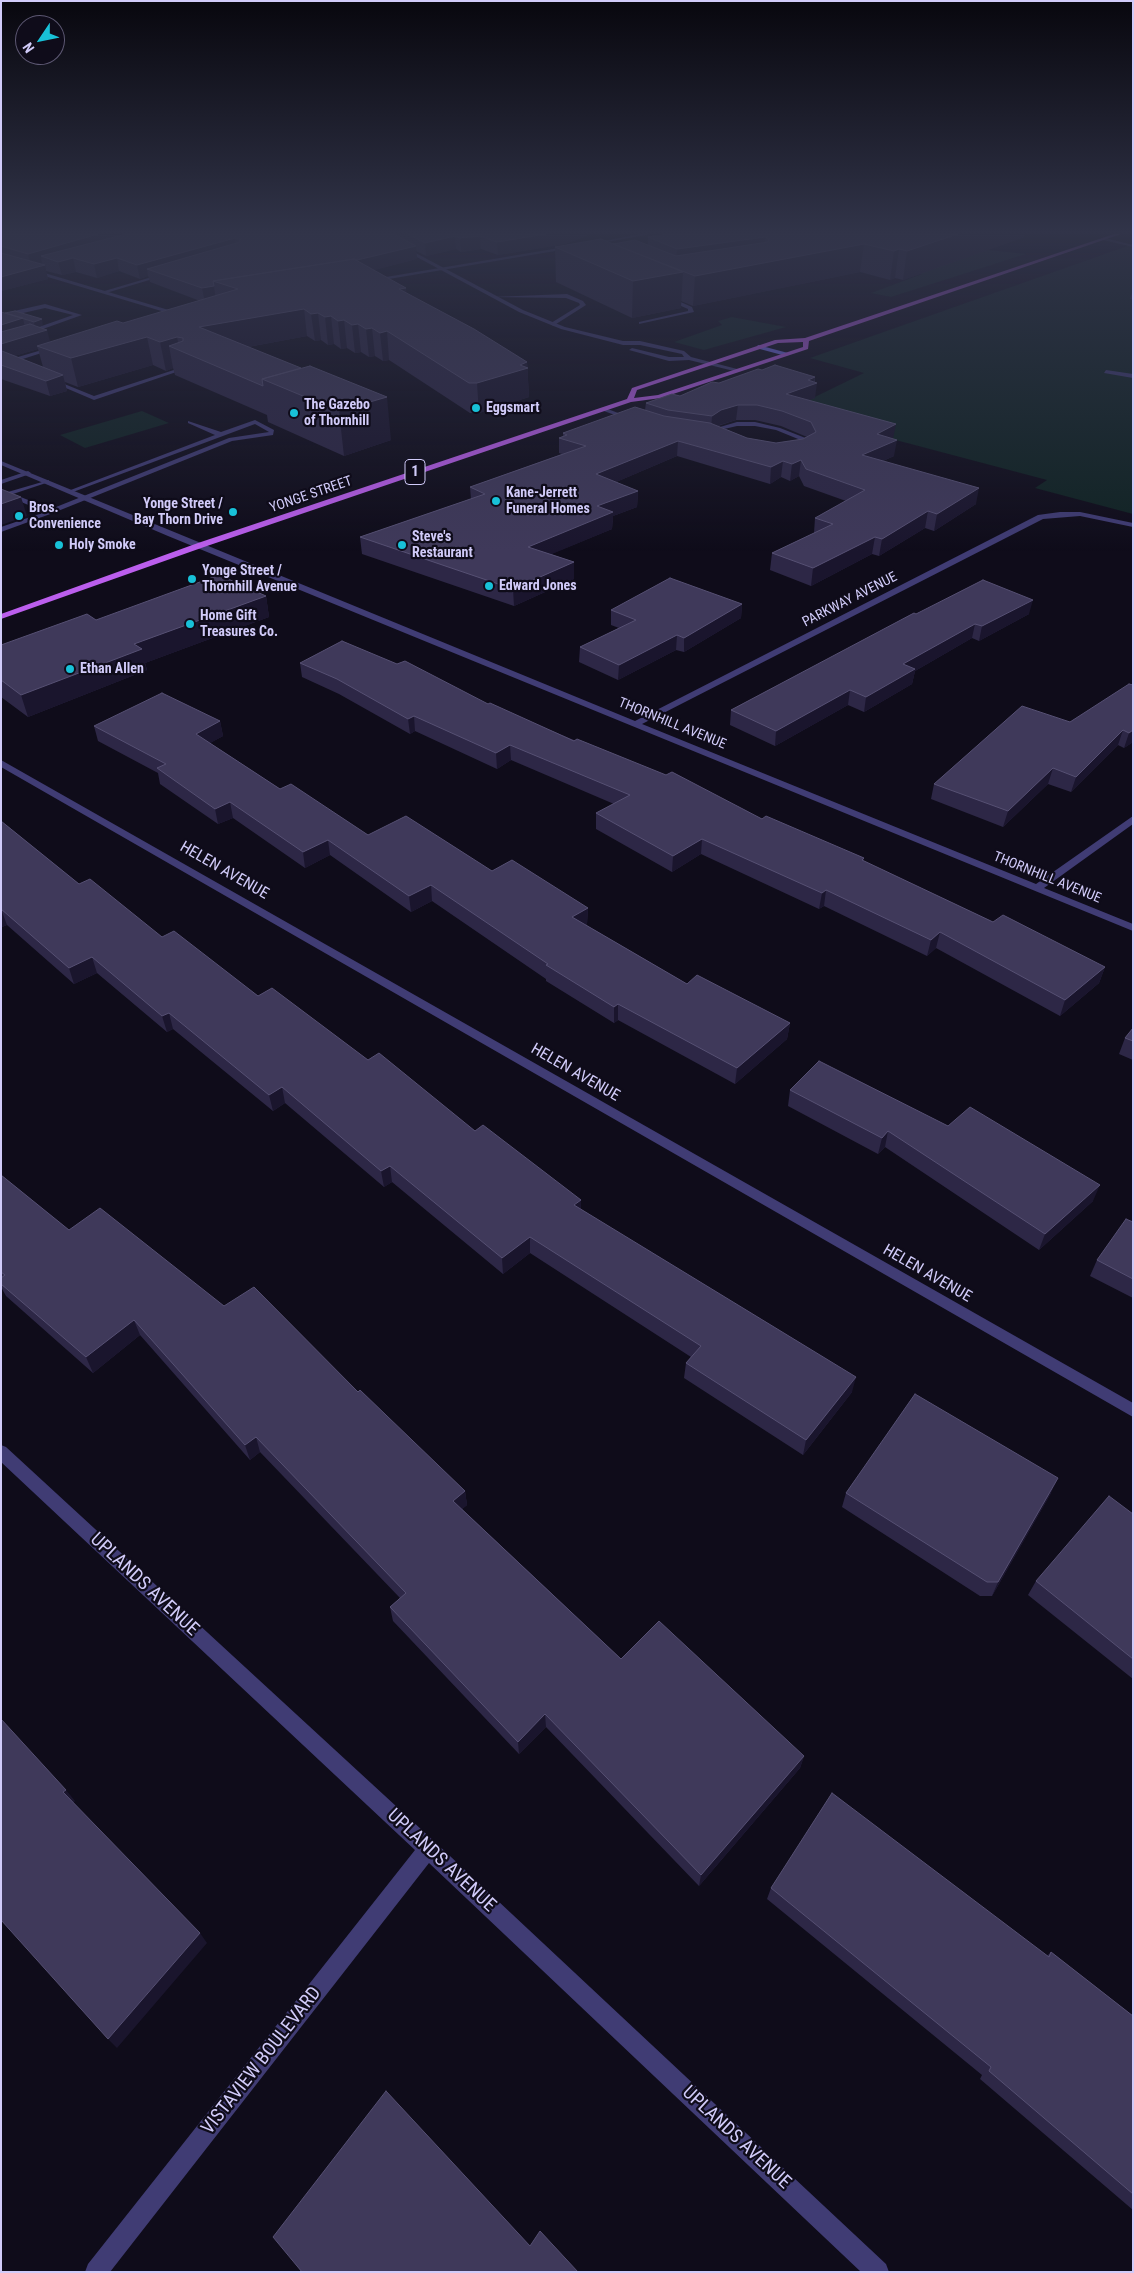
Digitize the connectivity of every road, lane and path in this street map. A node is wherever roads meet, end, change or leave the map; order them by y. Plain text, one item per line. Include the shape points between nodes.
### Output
1 (612, 340) edge
2 (804, 340) edge
3 (806, 340) edge
4 (52, 342) edge
5 (623, 343) junction
6 (758, 347) junction
7 (786, 354) junction
8 (690, 358) junction
9 (710, 363) junction
10 (4, 364) edge
11 (15, 367) edge
12 (185, 368) edge
13 (738, 370) junction
14 (1106, 372) dead end
15 (1133, 376) edge
16 (42, 377) edge
17 (630, 400) junction
18 (603, 409) junction
19 (190, 422) dead end
20 (642, 422) edge
21 (220, 434) junction
22 (703, 434) edge
23 (712, 435) junction
24 (231, 439) junction
25 (1, 462) edge
26 (28, 473) junction
27 (47, 481) junction
28 (1, 482) edge
29 (71, 491) junction
30 (4, 495) edge
31 (86, 496) junction
32 (51, 512) junction
33 (1133, 525) edge
34 (1, 530) edge
35 (201, 545) junction
36 (1, 617) edge
37 (635, 724) junction
38 (1, 763) edge
39 (1133, 819) edge
40 (1036, 889) junction
41 (1133, 928) edge
42 (1133, 1412) edge
43 (1, 1452) edge
44 (428, 1849) junction
45 (96, 2272) edge
46 (878, 2272) edge

1 - 5 street
2 - 6 main road, YONGE STREET / 1 via 777,341
3 - 7 main road, YONGE STREET / 1 via 806,348
4 - 10 street via 62,346
5 - 8 street via 684,352
5 - 8 street via 626,348 669,359
6 - 7 main road
6 - 9 main road, YONGE STREET / 1
7 - 13 main road, YONGE STREET / 1
8 - 9 street
9 - 13 street
9 - 17 main road, YONGE STREET / 1 via 634,389
10 - 11 street
12 - 16 street via 94,398
13 - 17 main road, YONGE STREET / 1 via 659,397
14 - 15 street
17 - 18 main road, YONGE STREET / 1
18 - 20 street
18 - 35 main road, YONGE STREET / 1
19 - 21 street
21 - 24 street
21 - 24 street via 255,422 272,431 262,436
21 - 29 street
22 - 23 street
23 - 23 street via 737,424 755,424 806,440 810,447 798,452 775,454 746,450
24 - 31 street
25 - 26 street, THORNHILL AVENUE
26 - 27 street, THORNHILL AVENUE
26 - 28 street
27 - 29 street, THORNHILL AVENUE
27 - 30 street
29 - 31 street, THORNHILL AVENUE
30 - 32 street
31 - 32 street
31 - 35 street, THORNHILL AVENUE
32 - 34 street
33 - 37 street, PARKWAY AVENUE via 1080,514 1050,515 1034,520
35 - 36 main road, YONGE STREET / 1
35 - 37 street, THORNHILL AVENUE
37 - 40 street, THORNHILL AVENUE
38 - 42 street, HELEN AVENUE
39 - 40 street
40 - 41 street, THORNHILL AVENUE
43 - 44 street, UPLANDS AVENUE
44 - 45 street, VISTAVIEW BOULEVARD
44 - 46 street, UPLANDS AVENUE

